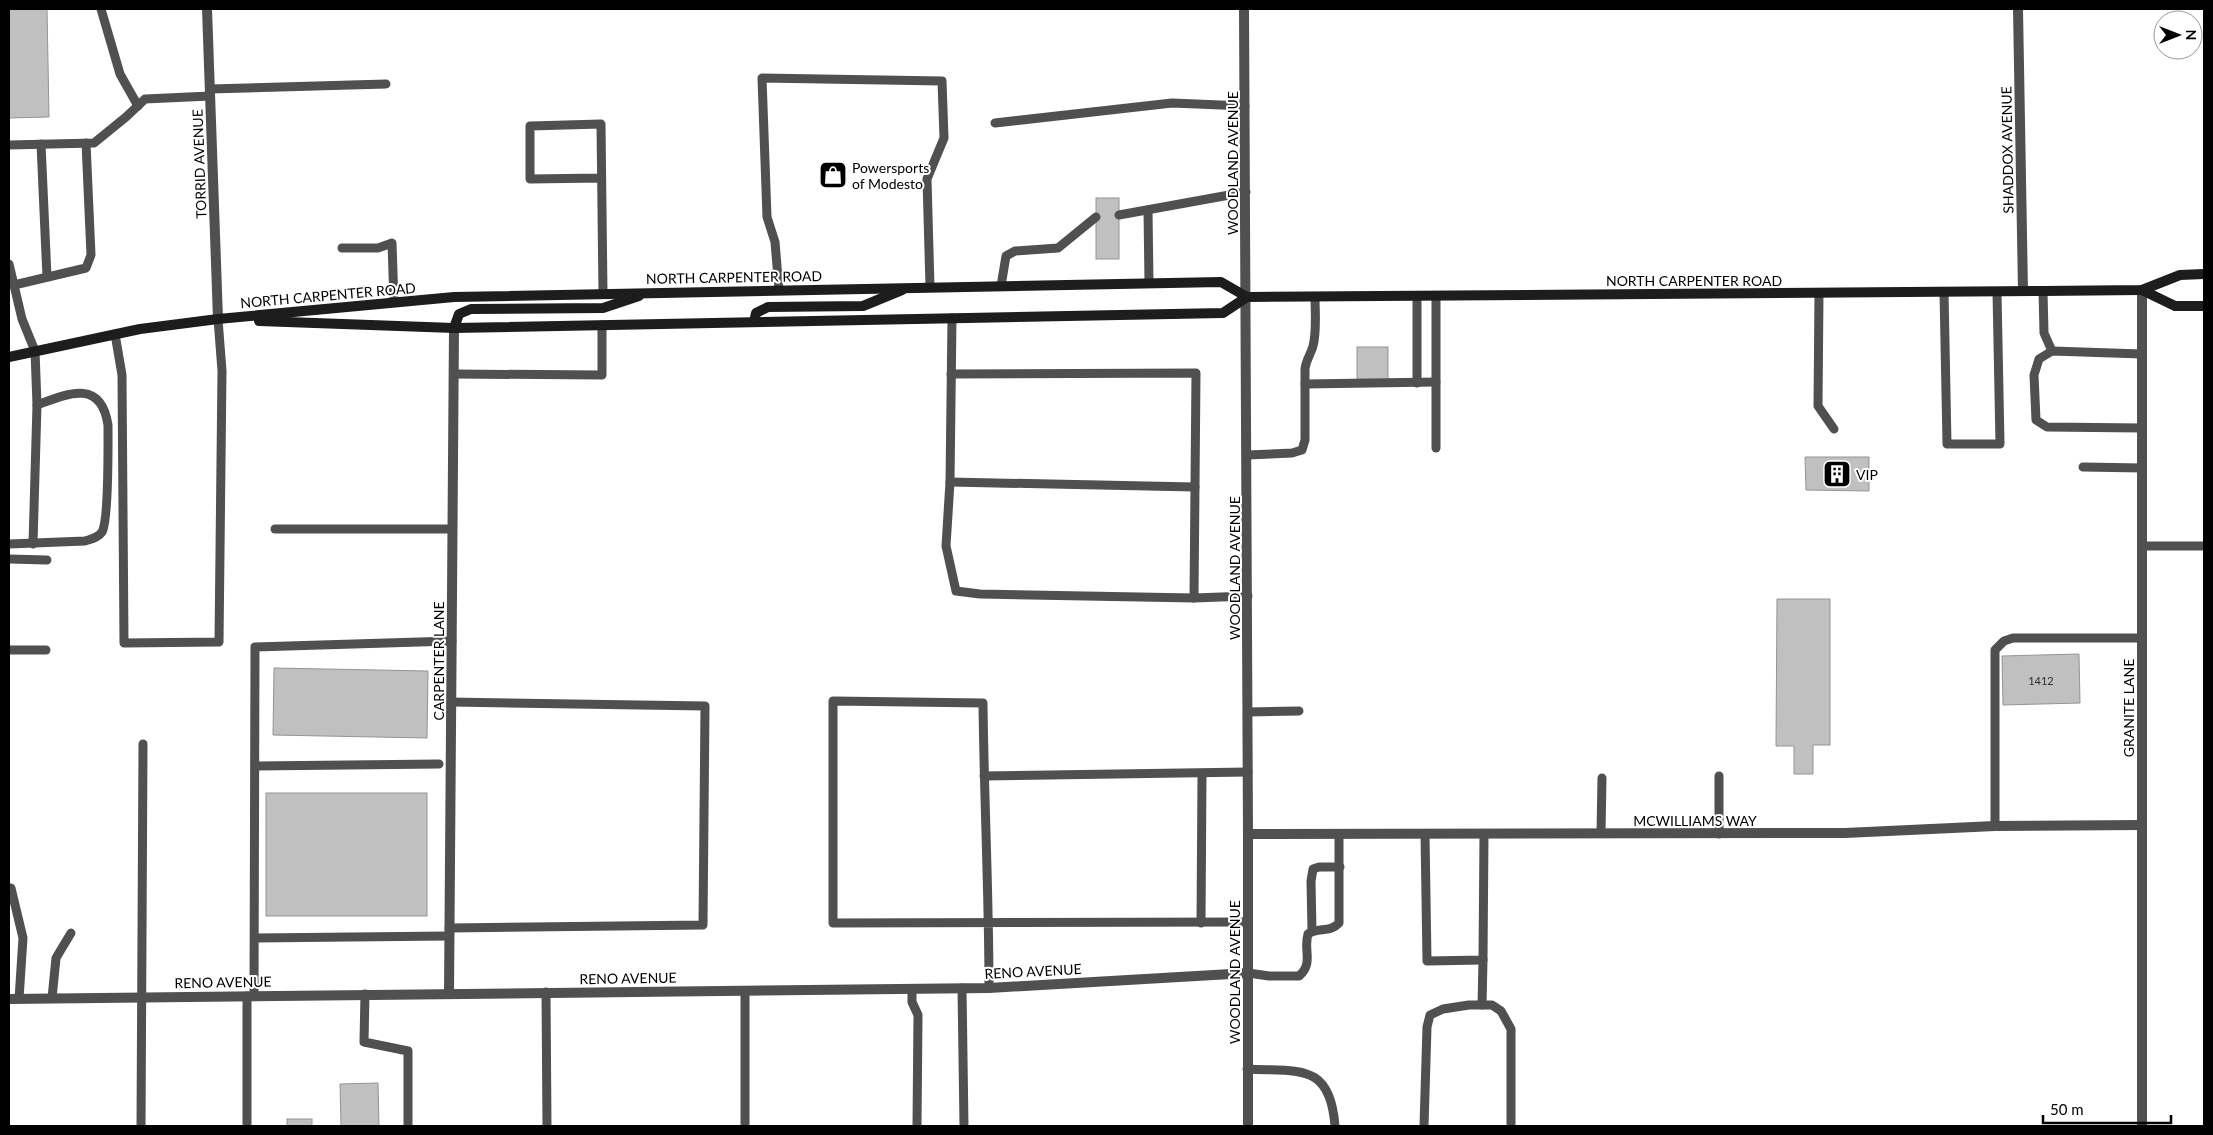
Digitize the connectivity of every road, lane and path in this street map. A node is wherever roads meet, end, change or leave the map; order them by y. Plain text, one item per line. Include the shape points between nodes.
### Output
1 (101, 9) edge
2 (207, 9) edge
3 (1244, 9) edge
4 (2018, 9) edge
5 (386, 84) dead end
6 (210, 92) junction
7 (138, 106) junction
8 (1245, 106) junction
9 (995, 123) dead end
10 (86, 143) junction
11 (41, 144) junction
12 (9, 145) edge
13 (602, 178) junction
14 (1246, 192) junction
15 (1148, 210) junction
16 (1119, 215) dead end
17 (1096, 217) dead end
18 (342, 248) dead end
19 (9, 264) edge
20 (2204, 274) edge
21 (47, 277) junction
22 (1149, 283) junction
23 (14, 285) junction
24 (1001, 286) junction
25 (930, 287) junction
26 (908, 288) junction
27 (779, 290) junction
28 (2142, 290) junction
29 (2043, 291) junction
30 (1944, 292) junction
31 (1997, 292) junction
32 (2022, 292) junction
33 (647, 293) junction
34 (1819, 293) junction
35 (603, 294) junction
36 (1417, 296) junction
37 (1436, 296) junction
38 (1246, 297) junction
39 (1315, 297) junction
40 (394, 302) junction
41 (2204, 306) edge
42 (952, 318) junction
43 (218, 319) junction
44 (754, 322) junction
45 (602, 325) junction
46 (454, 328) junction
47 (115, 334) junction
48 (35, 351) junction
49 (2052, 351) junction
50 (2142, 354) junction
51 (9, 357) edge
52 (454, 374) junction
53 (951, 374) junction
54 (1436, 382) junction
55 (1417, 383) junction
56 (1304, 384) junction
57 (37, 405) junction
58 (2142, 428) junction
59 (1834, 429) dead end
60 (1436, 448) dead end
61 (1247, 455) junction
62 (2082, 468) dead end
63 (2142, 468) junction
64 (950, 482) junction
65 (1195, 487) junction
66 (275, 529) dead end
67 (452, 529) junction
68 (9, 544) edge
69 (32, 544) junction
70 (2142, 546) junction
71 (2204, 546) edge
72 (9, 559) edge
73 (47, 560) dead end
74 (1248, 596) junction
75 (1194, 598) junction
76 (2142, 638) junction
77 (452, 641) junction
78 (9, 650) edge
79 (46, 650) dead end
80 (451, 702) junction
81 (1300, 711) dead end
82 (1248, 712) junction
83 (143, 744) dead end
84 (439, 764) dead end
85 (256, 766) junction
86 (1248, 772) junction
87 (1202, 774) junction
88 (984, 776) junction
89 (1719, 776) dead end
90 (1602, 778) dead end
91 (2142, 825) junction
92 (1995, 826) junction
93 (1601, 833) junction
94 (1248, 834) junction
95 (1339, 834) junction
96 (1425, 834) junction
97 (1484, 834) junction
98 (1720, 834) junction
99 (1340, 866) junction
100 (11, 888) dead end
101 (988, 921) junction
102 (1248, 922) junction
103 (1201, 923) junction
104 (1312, 931) junction
105 (449, 932) junction
106 (71, 933) dead end
107 (255, 938) junction
108 (1483, 960) junction
109 (1248, 973) junction
110 (962, 988) junction
111 (989, 988) junction
112 (912, 989) junction
113 (745, 991) junction
114 (546, 992) junction
115 (365, 994) junction
116 (448, 994) junction
117 (250, 996) junction
118 (143, 997) junction
119 (52, 998) junction
120 (14, 999) edge
121 (1482, 1005) junction
122 (1247, 1069) junction
123 (141, 1126) edge
124 (247, 1126) edge
125 (408, 1126) edge
126 (547, 1126) edge
127 (745, 1126) edge
128 (917, 1126) edge
129 (964, 1126) edge
130 (1248, 1126) edge
131 (1335, 1126) edge
132 (1424, 1126) edge
133 (1511, 1126) edge
134 (2142, 1126) edge

1 - 7 lane via 120,74
2 - 6 street, TORRID AVENUE
3 - 8 street, WOODLAND AVENUE
4 - 32 street, SHADDOX AVENUE
5 - 6 lane
6 - 7 lane via 145,99
6 - 43 street, TORRID AVENUE
7 - 10 lane via 94,143
8 - 9 lane via 1172,103
8 - 14 street, WOODLAND AVENUE
10 - 11 lane
10 - 21 lane via 91,255 86,268
11 - 12 lane
11 - 21 lane
13 - 13 lane via 601,124 530,126 530,179
13 - 35 lane
14 - 15 lane
14 - 38 street, WOODLAND AVENUE
15 - 16 lane
15 - 22 lane
17 - 24 lane via 1058,248 1015,251 1006,256
18 - 40 lane via 378,248 392,243
19 - 23 lane
20 - 28 main road, NORTH CARPENTER ROAD via 2180,275
21 - 23 lane
22 - 24 main road, NORTH CARPENTER ROAD
22 - 38 main road, NORTH CARPENTER ROAD via 1222,282
23 - 48 lane via 22,319
24 - 25 main road, NORTH CARPENTER ROAD
25 - 26 main road, NORTH CARPENTER ROAD
25 - 27 lane via 926,180 944,138 942,81 762,78 767,217 775,242
26 - 27 main road, NORTH CARPENTER ROAD
26 - 44 main road via 863,306 768,307 756,313
27 - 33 main road, NORTH CARPENTER ROAD
28 - 29 main road, NORTH CARPENTER ROAD
28 - 41 main road, NORTH CARPENTER ROAD via 2176,306
28 - 50 street, GRANITE LANE
29 - 32 main road, NORTH CARPENTER ROAD
29 - 49 lane via 2044,333
30 - 31 main road, NORTH CARPENTER ROAD
30 - 31 lane via 1947,444 2000,444
30 - 34 main road, NORTH CARPENTER ROAD
31 - 32 main road, NORTH CARPENTER ROAD
33 - 35 main road, NORTH CARPENTER ROAD
33 - 46 main road via 604,308 470,309 459,314
34 - 37 main road, NORTH CARPENTER ROAD
34 - 59 lane via 1818,406
35 - 40 main road, NORTH CARPENTER ROAD via 454,297
36 - 37 main road, NORTH CARPENTER ROAD
36 - 39 main road, NORTH CARPENTER ROAD
36 - 55 lane
37 - 54 lane
38 - 39 main road, NORTH CARPENTER ROAD
38 - 42 main road, NORTH CARPENTER ROAD via 1223,313
38 - 61 street, WOODLAND AVENUE
39 - 56 lane via 1314,337 1306,358
40 - 43 main road, NORTH CARPENTER ROAD
42 - 44 main road, NORTH CARPENTER ROAD
42 - 53 lane
43 - 46 main road, NORTH CARPENTER ROAD
43 - 47 main road, NORTH CARPENTER ROAD
43 - 47 lane via 222,371 219,642 124,643 122,375
44 - 45 main road, NORTH CARPENTER ROAD
45 - 46 main road, NORTH CARPENTER ROAD
45 - 52 lane via 602,375
46 - 52 street, CARPENTER LANE
47 - 48 main road, NORTH CARPENTER ROAD
48 - 51 main road, NORTH CARPENTER ROAD
48 - 57 lane
49 - 50 lane
49 - 58 lane via 2039,359 2034,375 2036,420 2047,427
50 - 58 street, GRANITE LANE
52 - 67 street, CARPENTER LANE
53 - 64 lane
53 - 65 lane via 1196,373
54 - 55 lane
54 - 60 lane
55 - 56 lane
56 - 61 lane via 1305,440 1302,450
57 - 69 lane
57 - 69 lane via 81,392 100,402 106,411 106,514 102,532 96,538
58 - 63 street, GRANITE LANE
61 - 74 street, WOODLAND AVENUE
62 - 63 lane
63 - 70 street, GRANITE LANE
64 - 65 lane
64 - 75 lane via 946,546 956,591
65 - 75 lane
66 - 67 lane
67 - 77 street, CARPENTER LANE
68 - 69 lane
70 - 71 lane
70 - 76 street, GRANITE LANE
72 - 73 lane
74 - 75 lane
74 - 82 street, WOODLAND AVENUE
76 - 91 street, GRANITE LANE
76 - 92 lane via 2013,638 1996,650
77 - 80 street, CARPENTER LANE
77 - 85 lane via 255,647
78 - 79 lane
80 - 105 street, CARPENTER LANE
80 - 105 lane via 705,706 704,925
81 - 82 lane
82 - 86 street, WOODLAND AVENUE
83 - 118 lane
84 - 85 lane
85 - 107 lane
86 - 87 lane
86 - 94 street, WOODLAND AVENUE
87 - 88 lane
87 - 103 lane
88 - 101 lane
88 - 101 lane via 983,703 833,701 833,923
89 - 98 lane
90 - 93 lane
91 - 92 street, MCWILLIAMS WAY
91 - 134 street, GRANITE LANE
92 - 98 street, MCWILLIAMS WAY via 1845,833
93 - 97 street, MCWILLIAMS WAY
93 - 98 street, MCWILLIAMS WAY
94 - 95 street, MCWILLIAMS WAY
94 - 102 street, WOODLAND AVENUE
95 - 96 street, MCWILLIAMS WAY
95 - 99 lane
96 - 97 street, MCWILLIAMS WAY
96 - 108 lane via 1427,961
97 - 108 lane
99 - 104 lane via 1340,923 1334,928
99 - 104 lane via 1313,870
100 - 120 lane via 23,938
101 - 103 lane
101 - 111 lane
102 - 103 lane
102 - 109 street, WOODLAND AVENUE
104 - 109 lane via 1307,939 1307,964 1299,976
105 - 107 lane
105 - 116 street, CARPENTER LANE
106 - 119 lane via 56,958
107 - 117 lane
108 - 121 lane
109 - 111 street, RENO AVENUE
109 - 122 street, WOODLAND AVENUE
110 - 111 street, RENO AVENUE
110 - 112 street, RENO AVENUE
110 - 129 lane
112 - 113 street, RENO AVENUE
112 - 128 lane via 912,1002 918,1015
113 - 114 street, RENO AVENUE
113 - 127 lane
114 - 116 street, RENO AVENUE
114 - 126 lane
115 - 116 street, RENO AVENUE
115 - 117 street, RENO AVENUE
115 - 125 lane via 364,1042 408,1051
117 - 118 street, RENO AVENUE
117 - 124 lane
118 - 119 street, RENO AVENUE
118 - 123 lane
119 - 120 street, RENO AVENUE
121 - 132 lane via 1443,1008 1430,1015
121 - 133 lane via 1492,1004 1501,1011 1511,1029
122 - 130 street, WOODLAND AVENUE
122 - 131 lane via 1314,1075 1324,1086

